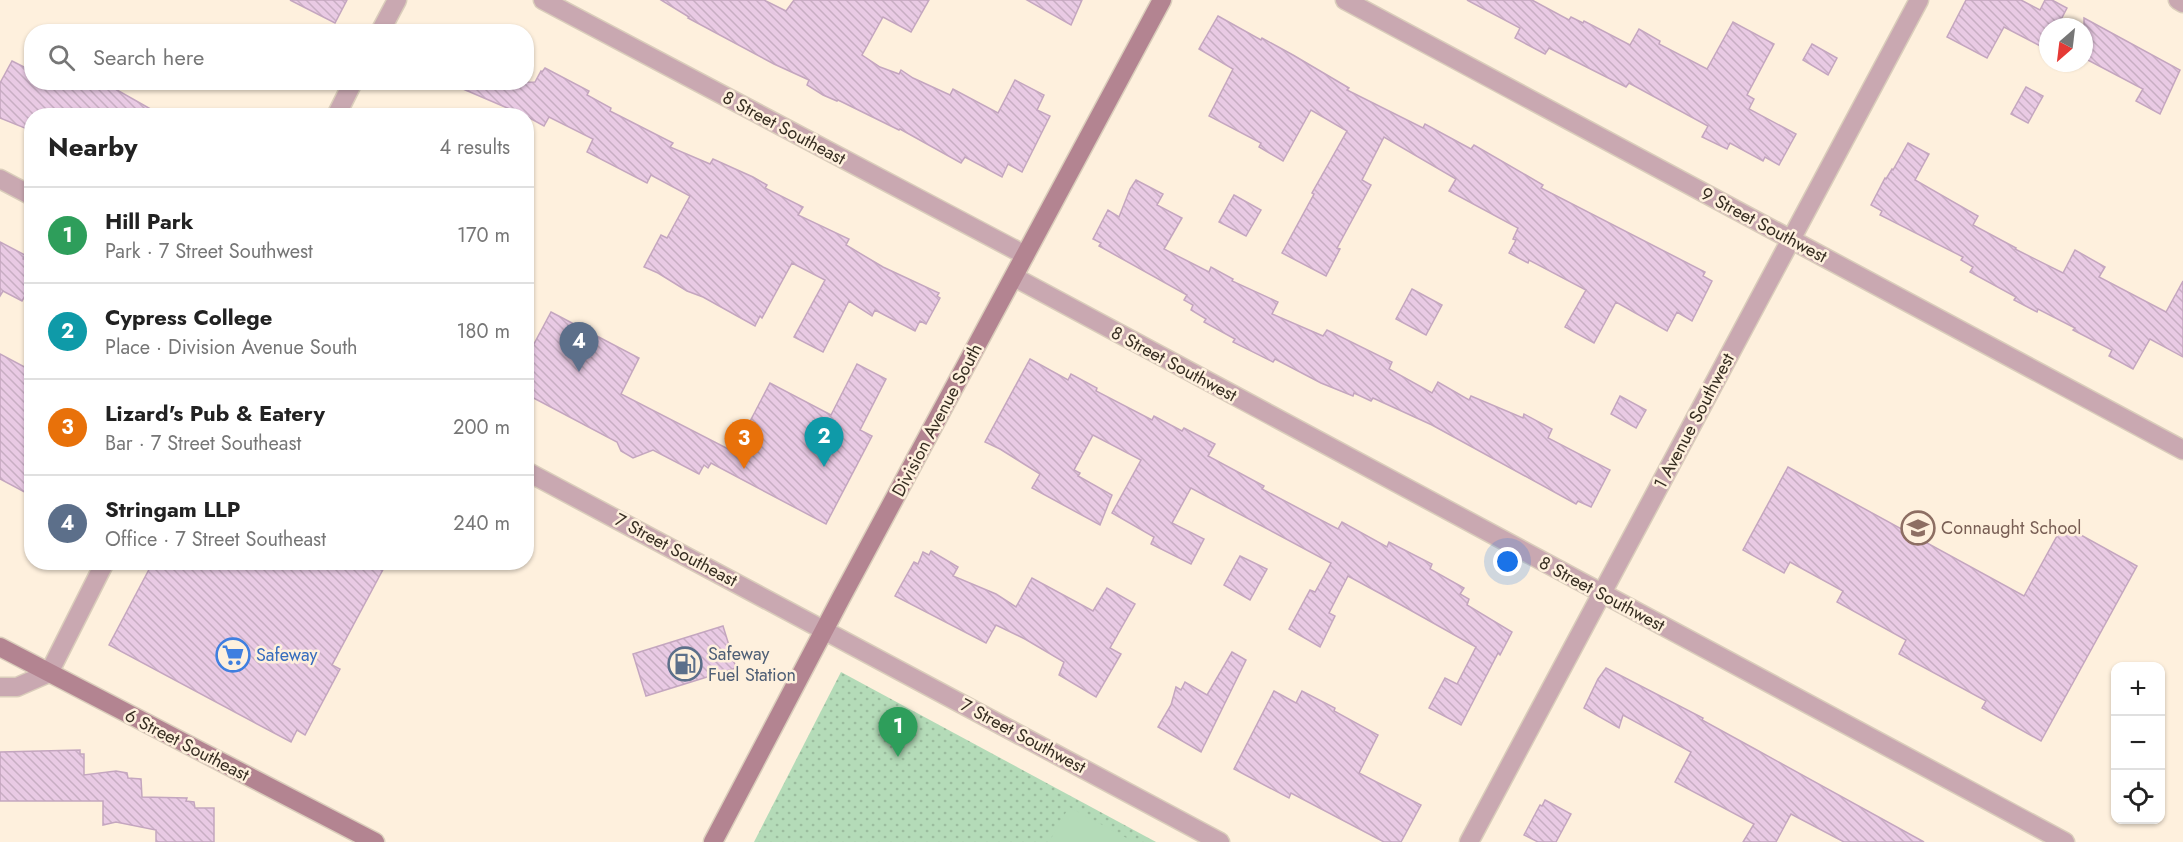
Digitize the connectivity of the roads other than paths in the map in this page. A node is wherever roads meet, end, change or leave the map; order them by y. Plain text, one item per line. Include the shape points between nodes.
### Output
1 (397, 0) edge
2 (543, 0) edge
3 (1162, 0) edge
4 (1345, 0) edge
5 (1919, 0) edge
6 (2178, 0) edge
7 (2183, 3) edge
8 (384, 24) edge
9 (349, 90) edge
10 (340, 108) edge
11 (0, 179) edge
12 (24, 192) edge
13 (1791, 240) junction
14 (1025, 255) junction
15 (1014, 277) junction
16 (2183, 450) edge
17 (534, 475) edge
18 (101, 570) edge
19 (1602, 593) junction
20 (825, 630) junction
21 (0, 647) edge
22 (49, 673) junction
23 (0, 687) edge
24 (375, 842) edge
25 (713, 842) edge
26 (1220, 842) edge
27 (1469, 842) edge
28 (2065, 842) edge

1 - 8 street
2 - 14 street, 8 Street Southeast
3 - 14 street, Division Avenue South
4 - 13 street, 9 Street Southwest
5 - 13 street, 1 Avenue Southwest
6 - 7 street
9 - 10 street
11 - 12 street
13 - 16 street, 9 Street Southwest
13 - 19 street, 1 Avenue Southwest
14 - 15 street, Division Avenue South
15 - 19 street, 8 Street Southwest
15 - 20 street, Division Avenue South
17 - 20 street, 7 Street Southeast
18 - 22 street
19 - 27 street, 1 Avenue Southwest
19 - 28 street, 8 Street Southwest
20 - 25 street, Division Avenue South
20 - 26 street, 7 Street Southwest
21 - 22 street, 6 Street Southeast
22 - 23 street via 17,687
22 - 24 street, 6 Street Southeast

